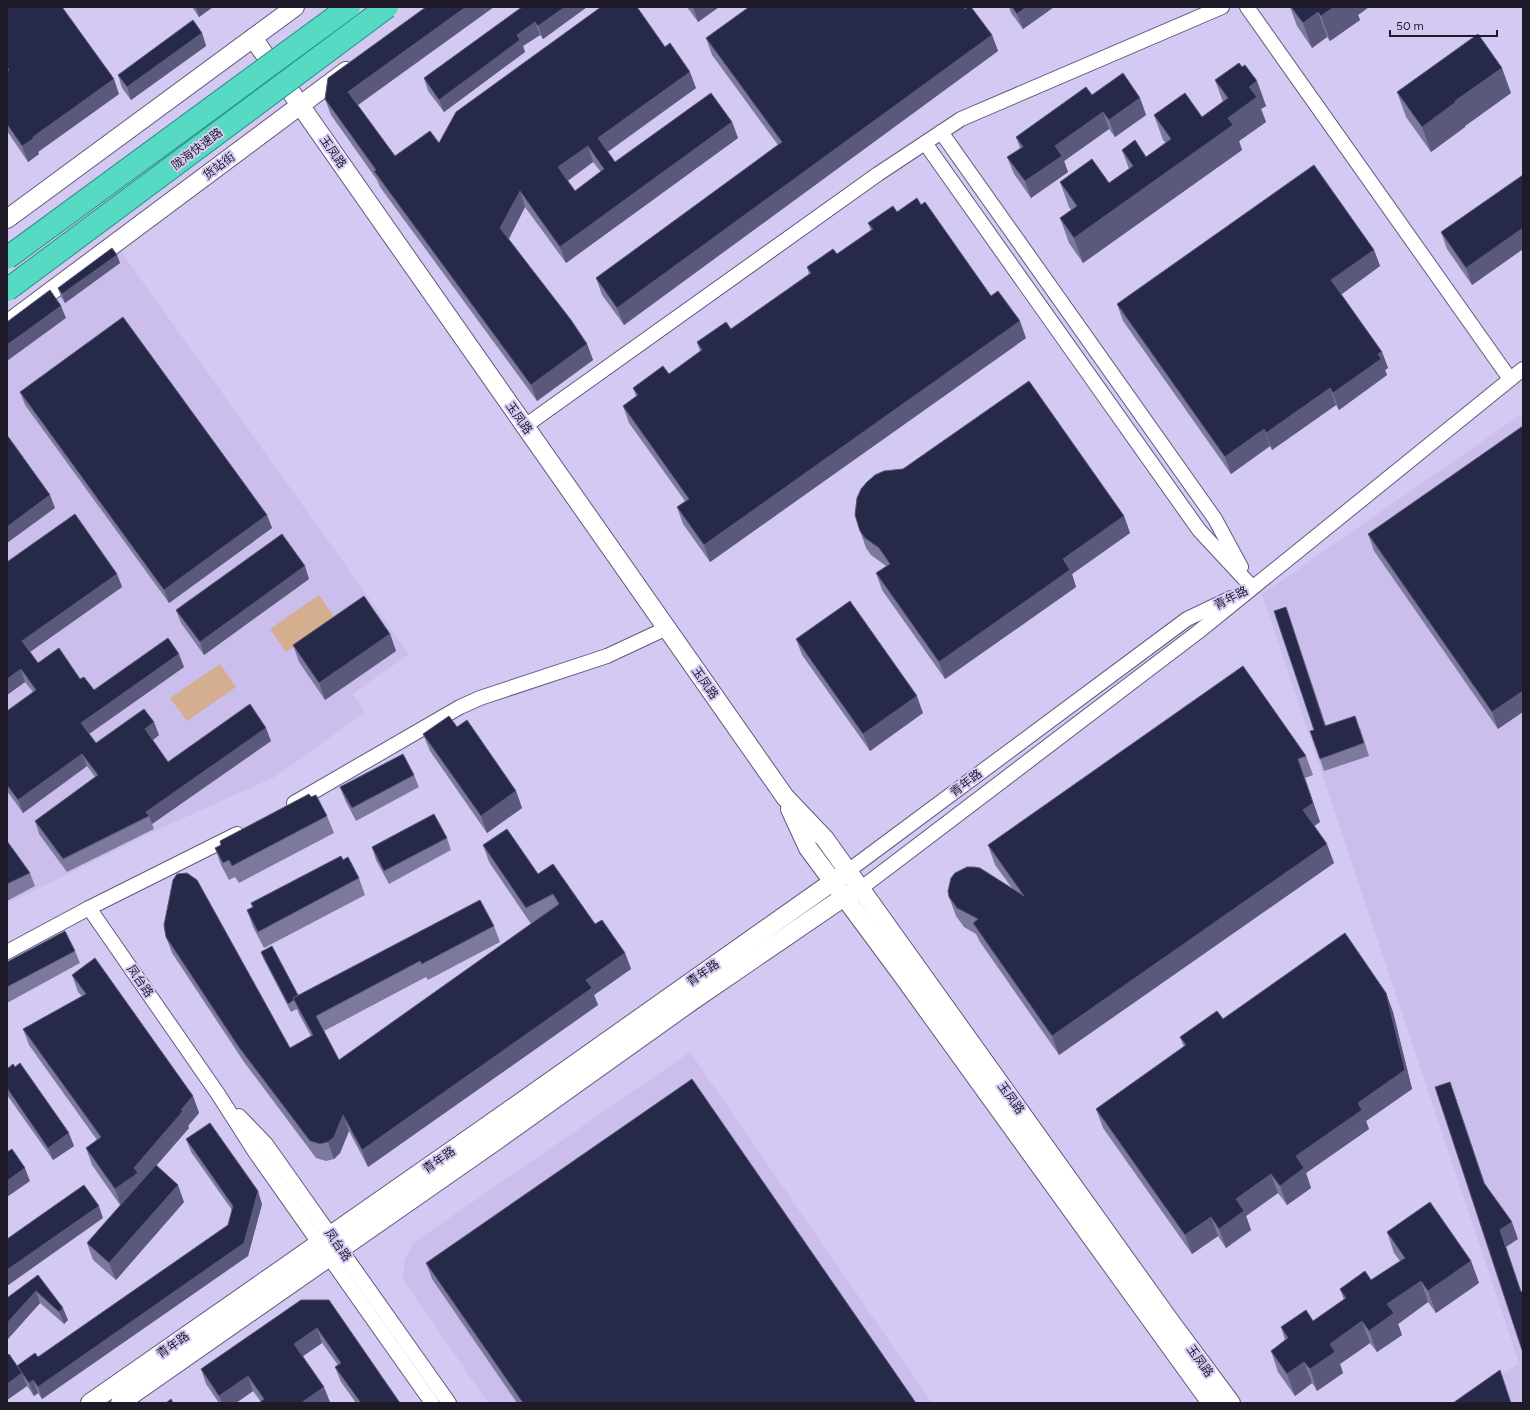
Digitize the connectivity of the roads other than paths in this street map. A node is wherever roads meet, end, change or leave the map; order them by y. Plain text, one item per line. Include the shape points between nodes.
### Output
1 (295, 7) edge
2 (349, 7) edge
3 (387, 7) edge
4 (1222, 7) edge
5 (1247, 7) edge
6 (253, 38) junction
7 (362, 59) edge
8 (300, 106) junction
9 (940, 132) junction
10 (925, 143) junction
11 (7, 219) edge
12 (7, 258) edge
13 (7, 290) edge
14 (7, 324) edge
15 (1523, 369) edge
16 (1510, 379) junction
17 (525, 426) junction
18 (1252, 587) junction
19 (667, 628) junction
20 (785, 797) junction
21 (286, 808) edge
22 (252, 826) edge
23 (848, 871) junction
24 (832, 882) junction
25 (860, 889) junction
26 (844, 897) junction
27 (89, 908) junction
28 (7, 952) edge
29 (330, 1246) junction
30 (90, 1403) edge
31 (120, 1403) edge
32 (432, 1403) edge
33 (449, 1403) edge
34 (1211, 1403) edge
35 (1231, 1403) edge

1 - 6 street
2 - 12 highway, 陇海快速路, bridge
3 - 13 highway, 陇海快速路, bridge
4 - 9 street via 961,119
5 - 16 street
6 - 8 street, 玉凤路
6 - 11 street
7 - 8 street, 货站街
8 - 14 street, 货站街
8 - 17 street, 玉凤路
9 - 10 street
9 - 18 street via 1215,519
10 - 17 street
10 - 18 street via 1199,530
15 - 16 street
16 - 18 street
17 - 19 street, 玉凤路
18 - 23 street, 青年路 via 1187,620
18 - 25 street, 青年路 via 1192,637
19 - 20 street, 玉凤路
19 - 21 street via 607,656 460,707
20 - 23 street, 玉凤路 via 825,839
20 - 24 street, 玉凤路 via 808,848
22 - 27 street
23 - 24 street, 青年路
23 - 25 street, 玉凤路
24 - 26 street, 玉凤路
24 - 29 street, 青年路
25 - 26 street, 青年路
25 - 35 street, 玉凤路
26 - 29 street, 青年路
26 - 34 street, 玉凤路
27 - 28 street
27 - 29 street, 凤台路 via 218,1094 266,1144
29 - 30 street, 青年路
29 - 31 street, 青年路
29 - 32 street, 凤台路
29 - 33 street, 凤台路

